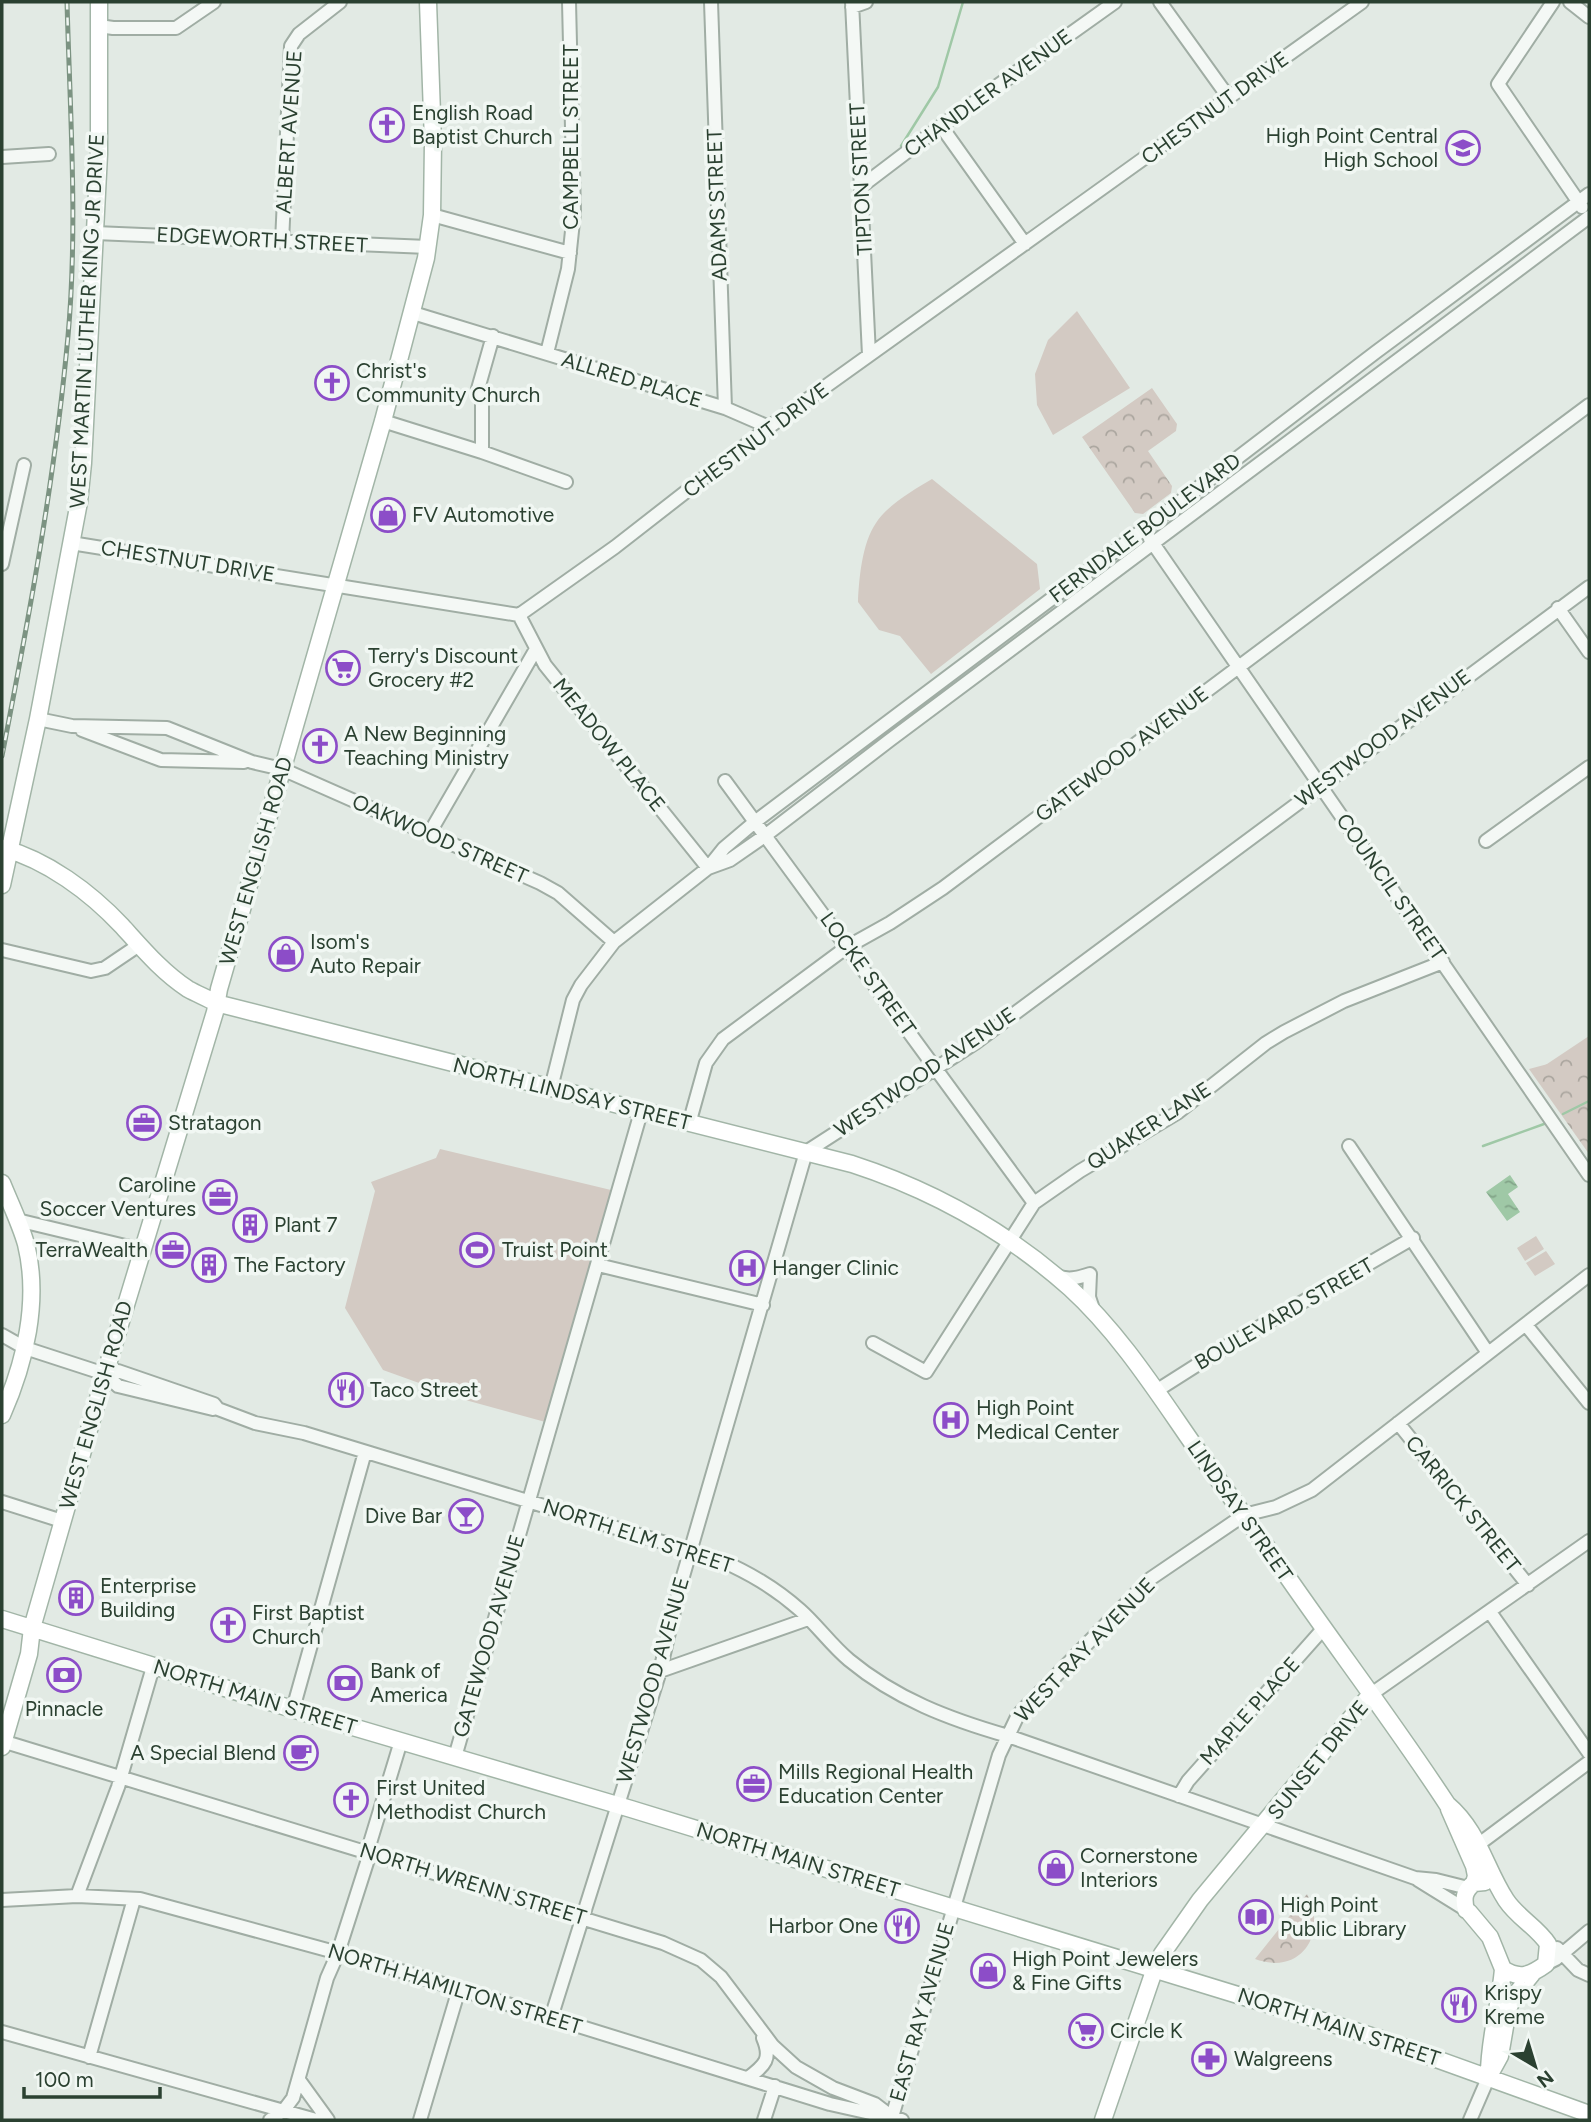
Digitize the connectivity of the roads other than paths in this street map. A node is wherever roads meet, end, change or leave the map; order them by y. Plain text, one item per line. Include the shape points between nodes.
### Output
1 (99, 2) edge
2 (214, 2) edge
3 (340, 2) edge
4 (428, 2) edge
5 (569, 2) edge
6 (711, 2) edge
7 (866, 2) edge
8 (1115, 2) edge
9 (1160, 2) edge
10 (1362, 2) edge
11 (1553, 2) edge
12 (1570, 2) edge
13 (852, 4) edge
14 (1589, 17) edge
15 (99, 26) junction
16 (1229, 98) junction
17 (941, 126) junction
18 (48, 154) dead end
19 (2, 157) edge
20 (862, 186) junction
21 (1584, 198) edge
22 (432, 215) junction
23 (1589, 216) edge
24 (95, 233) junction
25 (282, 242) junction
26 (1025, 244) junction
27 (428, 247) junction
28 (570, 253) junction
29 (413, 313) junction
30 (493, 336) junction
31 (547, 353) junction
32 (869, 355) junction
33 (1589, 405) edge
34 (725, 408) junction
35 (383, 421) junction
36 (768, 427) junction
37 (482, 452) junction
38 (24, 464) dead end
39 (566, 482) dead end
40 (1143, 530) junction
41 (71, 542) junction
42 (1154, 545) junction
43 (2, 564) edge
44 (336, 584) junction
45 (1589, 587) edge
46 (1558, 608) junction
47 (519, 615) junction
48 (536, 649) junction
49 (1589, 652) edge
50 (1238, 667) junction
51 (38, 719) junction
52 (72, 726) junction
53 (253, 762) junction
54 (1589, 767) edge
55 (282, 769) junction
56 (725, 781) dead end
57 (1320, 785) junction
58 (756, 821) junction
59 (429, 834) junction
60 (766, 835) junction
61 (1486, 841) dead end
62 (6, 849) edge
63 (708, 868) junction
64 (2, 885) edge
65 (614, 942) junction
66 (139, 945) junction
67 (848, 947) junction
68 (2, 950) edge
69 (1443, 962) junction
70 (216, 1003) junction
71 (936, 1069) junction
72 (551, 1088) junction
73 (641, 1112) junction
74 (689, 1124) junction
75 (1349, 1146) dead end
76 (806, 1152) junction
77 (1589, 1175) edge
78 (2, 1183) edge
79 (1034, 1203) junction
80 (17, 1220) junction
81 (1413, 1238) junction
82 (1008, 1241) junction
83 (142, 1251) junction
84 (598, 1265) junction
85 (1052, 1274) junction
86 (1589, 1275) edge
87 (763, 1305) junction
88 (1095, 1313) junction
89 (1526, 1325) junction
90 (2, 1335) edge
91 (873, 1343) dead end
92 (25, 1349) junction
93 (1488, 1353) junction
94 (105, 1374) junction
95 (1156, 1391) junction
96 (1589, 1403) edge
97 (2, 1415) edge
98 (1398, 1423) junction
99 (365, 1452) junction
100 (528, 1501) junction
101 (2, 1502) edge
102 (1244, 1514) junction
103 (62, 1521) junction
104 (1589, 1541) edge
105 (691, 1550) junction
106 (1528, 1585) junction
107 (1490, 1612) junction
108 (2, 1619) edge
109 (808, 1619) junction
110 (32, 1629) junction
111 (1323, 1629) junction
112 (153, 1667) junction
113 (660, 1671) junction
114 (1370, 1695) junction
115 (293, 1709) junction
116 (1008, 1736) junction
117 (401, 1741) junction
118 (2, 1743) edge
119 (1588, 1747) edge
120 (455, 1757) junction
121 (1589, 1762) edge
122 (120, 1776) junction
123 (1179, 1796) junction
124 (617, 1804) junction
125 (1447, 1804) junction
126 (1264, 1826) junction
127 (1479, 1844) junction
128 (370, 1853) junction
129 (1415, 1878) junction
130 (1497, 1885) junction
131 (1471, 1886) junction
132 (77, 1896) junction
133 (134, 1899) junction
134 (2, 1900) edge
135 (952, 1908) junction
136 (1468, 1911) junction
137 (581, 1917) junction
138 (1589, 1930) edge
139 (1548, 1944) junction
140 (338, 1953) junction
141 (1563, 1954) junction
142 (1546, 1964) junction
143 (1503, 1969) junction
144 (1154, 1970) junction
145 (1532, 1974) junction
146 (1589, 1975) edge
147 (459, 1989) junction
148 (551, 2018) junction
149 (759, 2027) junction
150 (2, 2032) edge
151 (89, 2057) junction
152 (1489, 2076) junction
153 (748, 2078) junction
154 (299, 2080) junction
155 (775, 2087) junction
156 (284, 2110) junction
157 (1588, 2110) edge
158 (897, 2118) edge
159 (270, 2120) edge
160 (316, 2120) edge
161 (328, 2120) edge
162 (420, 2120) edge
163 (764, 2120) edge
164 (1103, 2120) edge
165 (1470, 2120) edge

1 - 15 main road, WEST MARTIN LUTHER KING JR DRIVE
2 - 15 street via 176,27
3 - 25 street, ALBERT AVENUE via 299,34 291,46
4 - 22 main road, WEST ENGLISH ROAD
5 - 28 street, CAMPBELL STREET via 574,177
6 - 34 street, ADAMS STREET
7 - 13 street
8 - 17 street, CHANDLER AVENUE
9 - 16 street
10 - 16 street, CHESTNUT DRIVE
11 - 21 street via 1498,84
12 - 14 street
13 - 20 street, TIPTON STREET
15 - 24 main road, WEST MARTIN LUTHER KING JR DRIVE
16 - 26 street, CHESTNUT DRIVE
17 - 20 street, CHANDLER AVENUE
17 - 26 street
18 - 19 street
20 - 32 street, TIPTON STREET
21 - 23 street
21 - 40 street, FERNDALE BOULEVARD
22 - 27 main road, WEST ENGLISH ROAD
22 - 28 street
23 - 42 street, FERNDALE BOULEVARD
24 - 25 street, EDGEWORTH STREET
24 - 41 main road, WEST MARTIN LUTHER KING JR DRIVE via 83,463
25 - 27 street, EDGEWORTH STREET
26 - 32 street, CHESTNUT DRIVE
27 - 29 main road, WEST ENGLISH ROAD
28 - 31 street, CAMPBELL STREET
29 - 30 street, ALLRED PLACE
29 - 35 main road, WEST ENGLISH ROAD
30 - 31 street, ALLRED PLACE
30 - 37 street via 478,389
31 - 34 street, ALLRED PLACE
32 - 36 street, CHESTNUT DRIVE
33 - 50 street, GATEWOOD AVENUE
34 - 36 street, ALLRED PLACE
35 - 37 street
35 - 44 main road, WEST ENGLISH ROAD
36 - 47 street, CHESTNUT DRIVE via 647,523
37 - 39 street
38 - 43 street
40 - 42 street, COUNCIL STREET
40 - 58 street, FERNDALE BOULEVARD
41 - 44 street, CHESTNUT DRIVE
41 - 51 main road, WEST MARTIN LUTHER KING JR DRIVE
42 - 50 street, COUNCIL STREET
42 - 60 street, FERNDALE BOULEVARD
44 - 47 street, CHESTNUT DRIVE
44 - 55 main road, WEST ENGLISH ROAD
45 - 46 street, WESTWOOD AVENUE
46 - 49 street
46 - 57 street, WESTWOOD AVENUE
47 - 48 street, MEADOW PLACE
48 - 59 street
48 - 63 street, MEADOW PLACE
50 - 57 street, COUNCIL STREET
50 - 67 street, GATEWOOD AVENUE via 943,888
51 - 52 street, OAKWOOD STREET
51 - 62 main road, WEST MARTIN LUTHER KING JR DRIVE
52 - 53 street, OAKWOOD STREET via 161,760
52 - 53 street, OAKWOOD STREET via 167,728
53 - 55 street, OAKWOOD STREET
54 - 61 street
55 - 59 street, OAKWOOD STREET
55 - 70 main road, WEST ENGLISH ROAD
56 - 58 street, LOCKE STREET
57 - 69 street, COUNCIL STREET
57 - 71 street, WESTWOOD AVENUE
58 - 60 street, LOCKE STREET
58 - 63 street, FERNDALE BOULEVARD
59 - 65 street, OAKWOOD STREET via 558,893
60 - 63 street, FERNDALE BOULEVARD via 730,860
60 - 67 street, LOCKE STREET
62 - 64 main road, WEST MARTIN LUTHER KING JR DRIVE
62 - 66 main road, NORTH LINDSAY STREET via 80,888
63 - 65 street, FERNDALE BOULEVARD
65 - 72 street, FERNDALE BOULEVARD via 573,1000
66 - 68 street via 104,968 91,971
66 - 70 main road, NORTH LINDSAY STREET via 188,989
67 - 71 street, LOCKE STREET
67 - 74 street, GATEWOOD AVENUE via 718,1044 706,1063
69 - 77 street, COUNCIL STREET
69 - 79 street, QUAKER LANE via 1344,1001 1284,1032 1177,1113
70 - 72 main road, NORTH LINDSAY STREET
70 - 83 main road, WEST ENGLISH ROAD
71 - 76 street, WESTWOOD AVENUE
71 - 79 street, LOCKE STREET
72 - 73 main road, NORTH LINDSAY STREET
73 - 74 main road, NORTH LINDSAY STREET
73 - 84 street, GATEWOOD AVENUE
74 - 76 main road, NORTH LINDSAY STREET
75 - 81 street
76 - 82 main road, NORTH LINDSAY STREET via 905,1183
76 - 87 street, WESTWOOD AVENUE
78 - 80 main road
79 - 82 street, QUAKER LANE
80 - 83 street
80 - 92 main road via 31,1277
81 - 93 street
81 - 95 street, BOULEVARD STREET
82 - 85 main road, LINDSAY STREET
82 - 91 street, QUAKER LANE via 926,1373
83 - 94 main road, WEST ENGLISH ROAD
84 - 87 street
84 - 100 street, GATEWOOD AVENUE
85 - 88 main road, LINDSAY STREET
85 - 88 street via 1071,1279 1090,1274 1088,1297
86 - 89 street, WEST RAY AVENUE
87 - 105 street, WESTWOOD AVENUE
88 - 95 main road, LINDSAY STREET
89 - 93 street, WEST RAY AVENUE
89 - 96 street
90 - 92 street, NORTH ELM STREET
92 - 94 street, NORTH ELM STREET
92 - 97 main road
93 - 98 street, WEST RAY AVENUE
94 - 99 street, NORTH ELM STREET via 120,1371 255,1423
94 - 103 main road, WEST ENGLISH ROAD
95 - 102 main road, LINDSAY STREET
98 - 102 street, WEST RAY AVENUE via 1312,1490 1276,1507
98 - 106 street, CARRICK STREET
99 - 100 street, NORTH ELM STREET
99 - 115 street
100 - 105 street, NORTH ELM STREET
100 - 120 street, GATEWOOD AVENUE
101 - 103 street
102 - 111 main road, LINDSAY STREET
102 - 116 street, WEST RAY AVENUE via 1150,1579 1018,1714
103 - 110 main road, WEST ENGLISH ROAD
104 - 106 street, SUNSET DRIVE
105 - 109 street, NORTH ELM STREET via 757,1577
105 - 113 street, WESTWOOD AVENUE
106 - 107 street, SUNSET DRIVE
107 - 114 street, SUNSET DRIVE
107 - 119 street
108 - 110 main road, NORTH MAIN STREET
109 - 113 street
109 - 116 street, NORTH ELM STREET via 848,1659 896,1693 944,1716
110 - 112 main road, NORTH MAIN STREET
110 - 118 main road, WEST ENGLISH ROAD
111 - 114 main road, LINDSAY STREET
111 - 123 street, MAPLE PLACE
112 - 115 main road, NORTH MAIN STREET
112 - 122 street
113 - 124 street, WESTWOOD AVENUE
114 - 125 main road, LINDSAY STREET
114 - 126 main road, SUNSET DRIVE
115 - 117 main road, NORTH MAIN STREET
116 - 123 street, NORTH ELM STREET
116 - 135 street, WEST RAY AVENUE
117 - 120 main road, NORTH MAIN STREET
117 - 128 street
118 - 122 street, NORTH WRENN STREET
120 - 124 main road, NORTH MAIN STREET
121 - 127 street
122 - 128 street, NORTH WRENN STREET
122 - 132 street
123 - 126 street, NORTH ELM STREET
124 - 135 main road, NORTH MAIN STREET
124 - 137 street, WESTWOOD AVENUE
125 - 127 main road, LINDSAY STREET via 1461,1815
125 - 131 main road, LINDSAY STREET via 1474,1866
126 - 129 street, NORTH ELM STREET
126 - 144 main road, SUNSET DRIVE via 1200,1900
127 - 130 main road, LINDSAY STREET
128 - 137 street, NORTH WRENN STREET
128 - 140 street
129 - 131 street
129 - 136 street
130 - 131 main road
130 - 139 main road, LINDSAY STREET via 1519,1917
131 - 136 main road, LINDSAY STREET via 1464,1901
132 - 133 street, NORTH HAMILTON STREET
132 - 134 street, NORTH HAMILTON STREET
133 - 140 street, NORTH HAMILTON STREET
133 - 151 street
135 - 144 main road, NORTH MAIN STREET
135 - 158 street, EAST RAY AVENUE
136 - 143 main road via 1490,1937
137 - 148 street, WESTWOOD AVENUE
137 - 149 street, NORTH WRENN STREET via 701,1960 721,1977
138 - 141 street
139 - 141 street
139 - 142 main road
140 - 147 street, NORTH HAMILTON STREET
140 - 154 street
141 - 142 street
141 - 146 street
142 - 145 main road
143 - 145 main road via 1516,1976
143 - 152 main road
144 - 152 main road, NORTH MAIN STREET
144 - 164 main road, SUNSET DRIVE
145 - 152 main road via 1508,2009 1500,2056
147 - 148 street, NORTH HAMILTON STREET
147 - 162 street
148 - 153 street, NORTH HAMILTON STREET
149 - 153 street via 768,2053 763,2066
149 - 158 street, NORTH WRENN STREET via 773,2046 810,2077
150 - 151 street
151 - 156 street
152 - 157 main road, NORTH MAIN STREET
152 - 165 street
153 - 155 street, NORTH HAMILTON STREET
154 - 156 street
154 - 161 street
155 - 158 street, NORTH HAMILTON STREET
155 - 163 street
156 - 159 street
156 - 160 street

